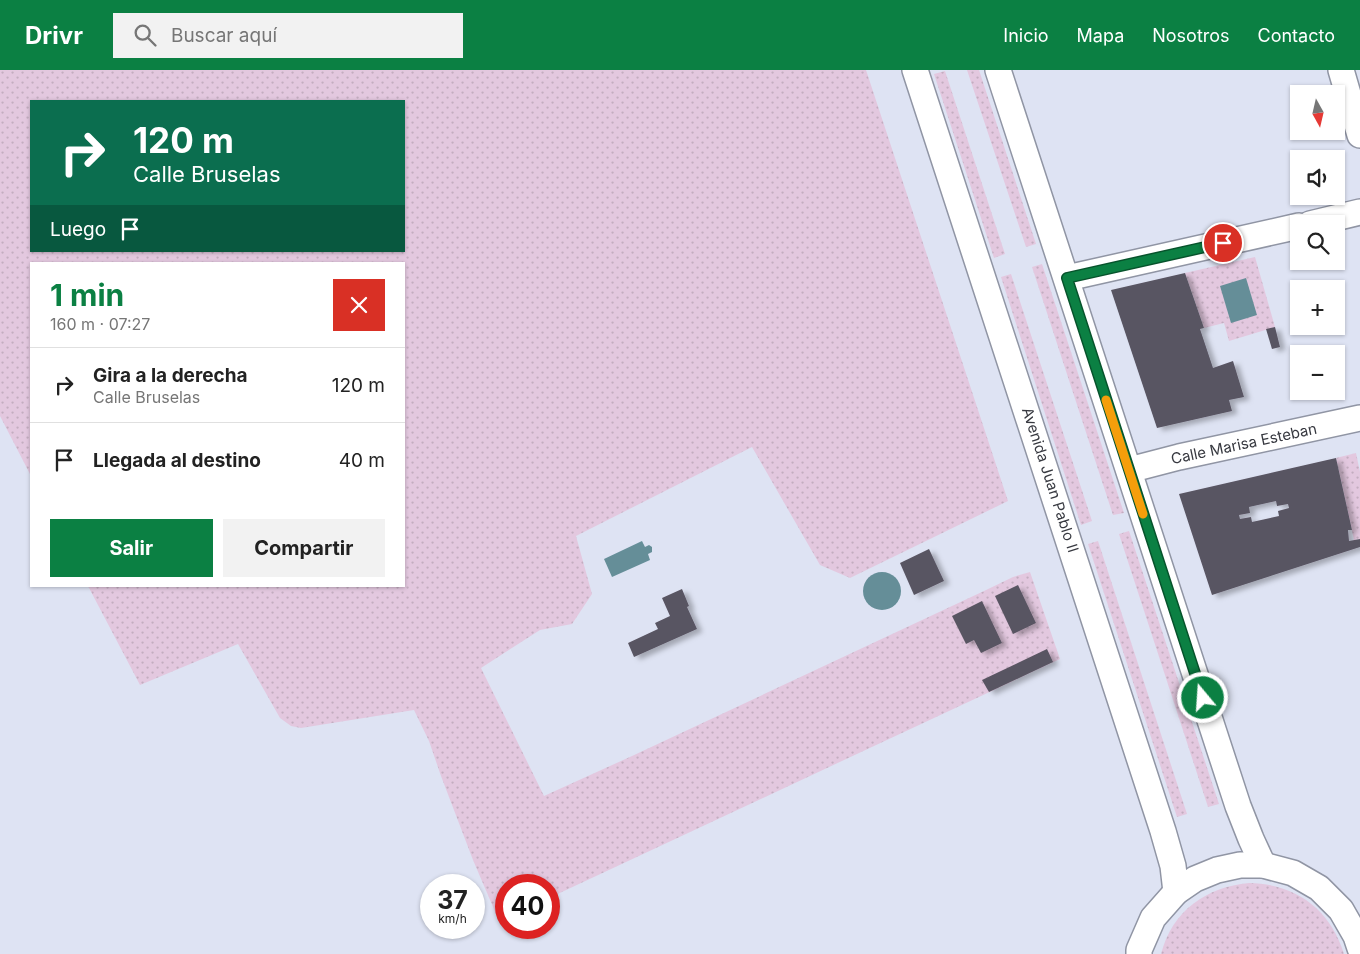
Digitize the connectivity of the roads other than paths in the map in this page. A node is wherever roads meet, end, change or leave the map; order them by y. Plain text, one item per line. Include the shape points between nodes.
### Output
1 (915, 70) edge
2 (998, 70) edge
3 (1341, 70) edge
4 (1360, 135) edge
5 (1360, 212) edge
6 (1345, 216) edge
7 (1290, 228) edge
8 (1067, 278) junction
9 (1360, 418) edge
10 (1129, 470) junction
11 (1263, 866) junction
12 (1176, 892) junction
13 (1359, 940) edge
14 (1139, 954) edge

1 - 12 street, Avenida Juan Pablo II via 1163,831
2 - 8 street
3 - 4 street
5 - 6 street
7 - 8 street
8 - 10 street
9 - 10 street, Calle Marisa Esteban
10 - 11 street via 1238,806
11 - 12 street via 1217,870
11 - 13 street via 1293,873 1320,888 1341,910
12 - 14 street via 1153,918

